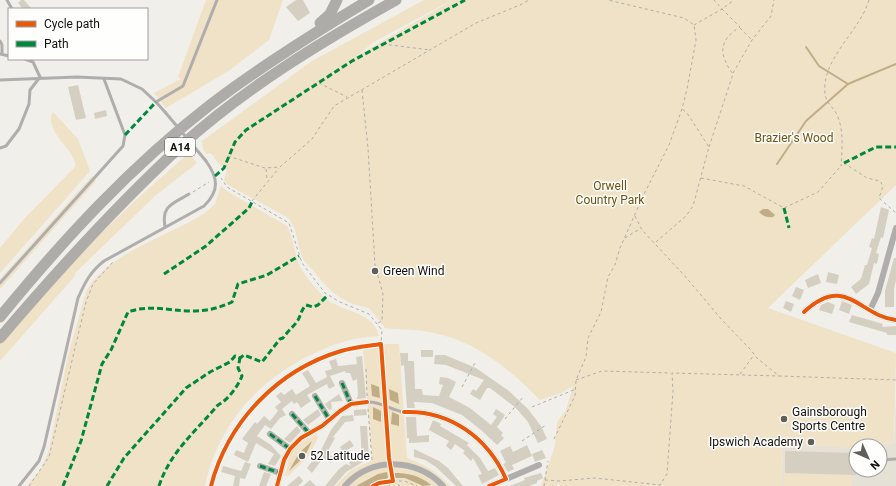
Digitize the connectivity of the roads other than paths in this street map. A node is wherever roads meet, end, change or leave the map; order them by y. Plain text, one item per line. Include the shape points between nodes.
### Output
1 (217, 0) edge
2 (336, 0) edge
3 (369, 0) edge
4 (396, 0) edge
5 (302, 40) junction
6 (0, 41) edge
7 (1, 54) edge
8 (32, 60) edge
9 (40, 77) junction
10 (104, 79) junction
11 (0, 80) edge
12 (156, 102) junction
13 (0, 148) edge
14 (189, 194) road end
15 (165, 227) junction
16 (896, 228) edge
17 (0, 283) edge
18 (870, 310) junction
19 (804, 312) dead end
20 (0, 317) edge
21 (896, 320) edge
22 (0, 338) edge
23 (342, 384) dead end
24 (315, 396) dead end
25 (367, 402) joint
26 (351, 404) junction
27 (404, 412) joint
28 (292, 414) dead end
29 (329, 419) junction
30 (309, 433) junction
31 (270, 434) dead end
32 (290, 449) junction
33 (539, 465) dead end
34 (260, 466) dead end
35 (280, 473) junction
36 (506, 480) junction
37 (19, 486) edge
38 (277, 486) edge
39 (345, 486) edge
40 (443, 486) edge
41 (489, 486) edge

1 - 12 lane via 187,80 177,91
2 - 5 highway, A14 via 330,14
3 - 5 highway, A14
4 - 22 highway, A14 via 292,62 181,146 56,271
5 - 20 highway, A14 via 210,106 132,173 76,228
6 - 7 lane
8 - 9 lane
9 - 10 lane
9 - 11 lane
9 - 13 lane via 30,90 29,104 19,129 6,146
10 - 12 lane via 121,79
10 - 17 lane via 125,136 123,146
12 - 15 lane, bridge via 217,175 209,201
14 - 15 lane via 167,207 163,216
15 - 37 lane via 114,255 89,275 78,298 44,447 39,461
16 - 18 street via 878,293
18 - 19 street via 854,300 825,297 814,302
18 - 21 street via 885,319
23 - 26 street
24 - 29 street
25 - 26 street
25 - 27 lane
26 - 29 street
27 - 36 street via 431,413 464,427 490,452 501,467
28 - 30 street
29 - 30 street
30 - 32 street
31 - 32 street
32 - 35 street
33 - 36 street
34 - 35 street
35 - 38 street
36 - 41 street
39 - 40 street via 372,467 390,464 417,468 434,477

